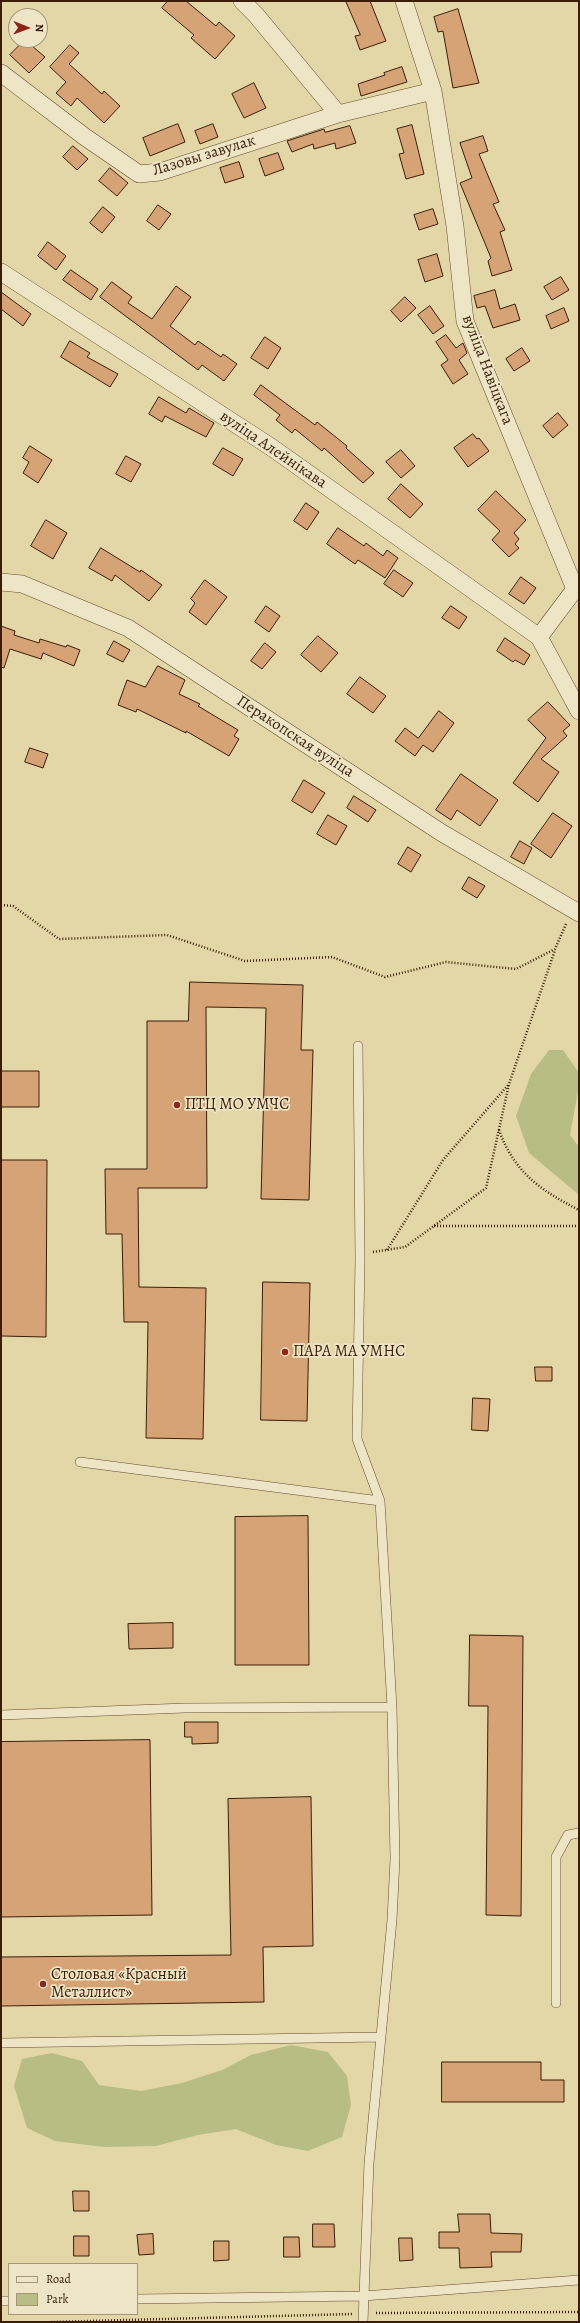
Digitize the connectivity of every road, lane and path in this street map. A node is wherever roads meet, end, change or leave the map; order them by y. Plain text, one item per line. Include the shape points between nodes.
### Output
1 (242, 1) edge
2 (404, 1) edge
3 (1, 73) edge
4 (433, 90) junction
5 (338, 114) junction
6 (1, 272) edge
7 (1, 582) edge
8 (577, 588) edge
9 (539, 637) junction
10 (579, 711) edge
11 (1, 906) edge
12 (576, 912) edge
13 (555, 949) junction
14 (358, 1046) dead end
15 (509, 1084) junction
16 (499, 1130) junction
17 (579, 1210) edge
18 (433, 1226) junction
19 (579, 1226) edge
20 (386, 1250) junction
21 (360, 1259) junction
22 (80, 1462) dead end
23 (380, 1501) junction
24 (392, 1707) junction
25 (1, 1715) edge
26 (579, 1832) edge
27 (556, 2003) dead end
28 (380, 2036) junction
29 (1, 2043) edge
30 (579, 2280) edge
31 (363, 2296) junction
32 (138, 2299) edge
33 (579, 2312) edge
34 (363, 2318) edge
35 (51, 2322) edge

1 - 5 street
2 - 4 street, вуліца Навіцкага
3 - 5 street, Лазовы завулак via 85,137 139,174 160,172
4 - 5 street, Лазовы завулак
4 - 8 street, вуліца Навіцкага via 455,226 465,320
6 - 9 street, вуліца Алейнікава via 271,447
7 - 12 street, Перакопская вуліца via 22,584 128,628 442,833
8 - 9 street, вуліца Навіцкага
9 - 10 street
11 - 13 path via 13,906 59,939 167,935 245,961 332,957 385,977 446,962 516,969
12 - 13 path
13 - 15 path
14 - 21 lane
15 - 16 path
15 - 20 path via 443,1160
16 - 17 path via 507,1152 528,1178 554,1198
16 - 18 path via 486,1188
18 - 19 path
18 - 20 path via 405,1246
20 - 21 path via 368,1253
21 - 23 lane via 357,1439
22 - 23 lane
23 - 24 lane
24 - 25 lane via 185,1708
24 - 28 lane via 395,1859 392,1920
26 - 27 lane via 568,1835 556,1857
28 - 29 lane
28 - 31 lane
30 - 31 lane
31 - 32 lane
31 - 34 lane
33 - 34 path
34 - 35 path

